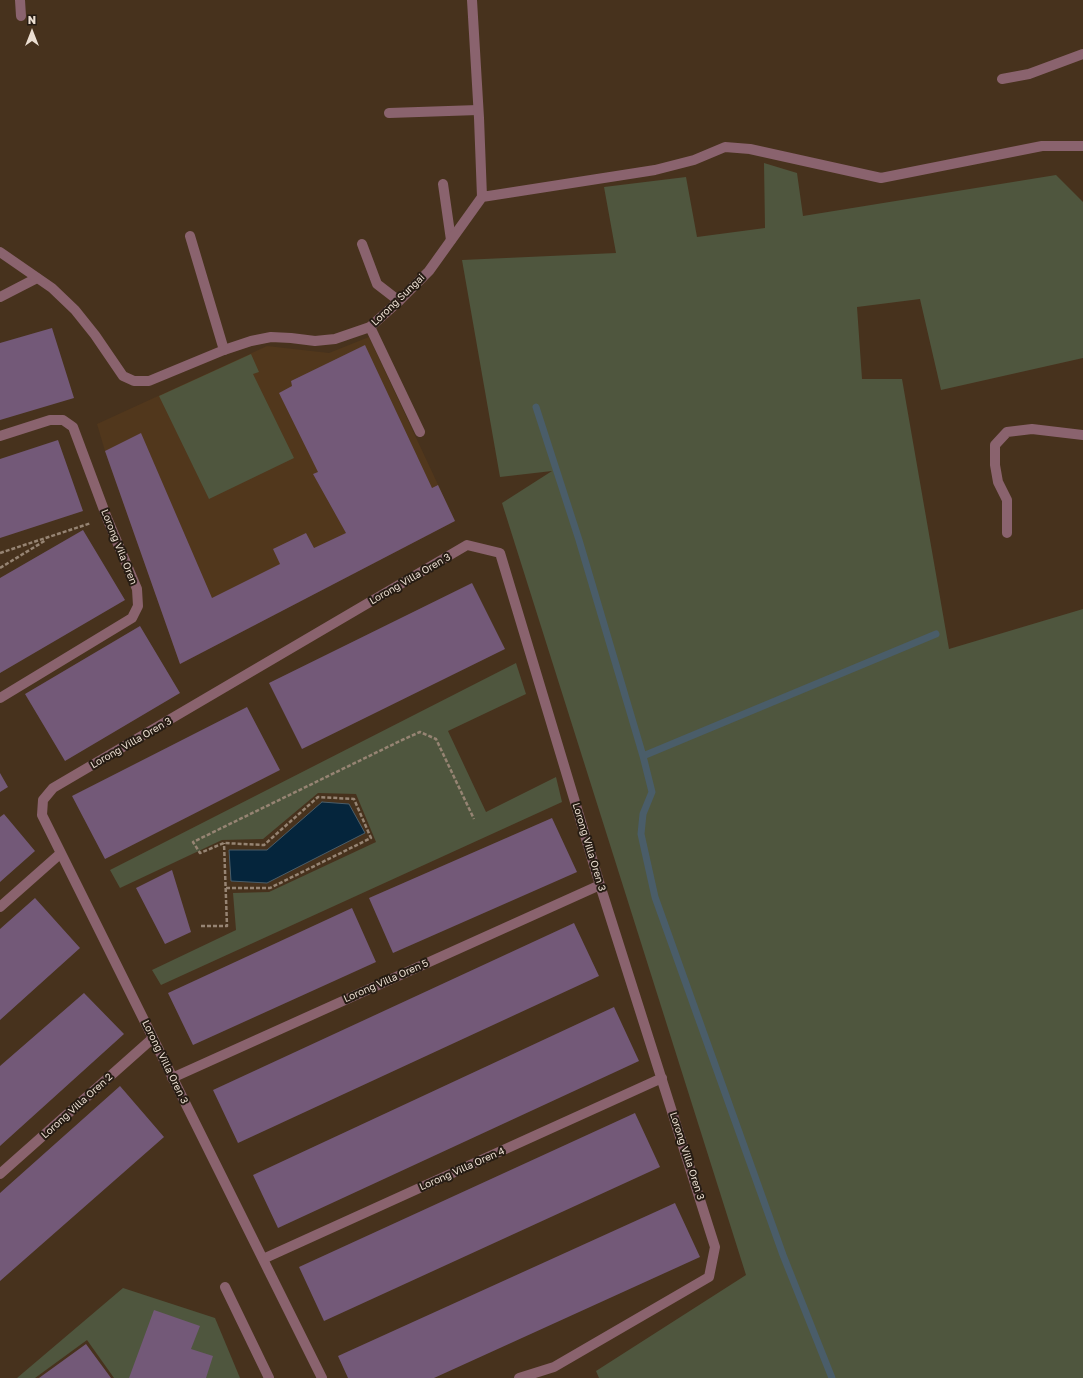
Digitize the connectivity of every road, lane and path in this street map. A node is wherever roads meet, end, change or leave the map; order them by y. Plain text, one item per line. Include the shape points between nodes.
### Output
1 (20, 0) edge
2 (472, 0) edge
3 (21, 16) dead end
4 (1083, 54) edge
5 (1002, 79) dead end
6 (478, 110) junction
7 (388, 113) dead end
8 (1083, 146) edge
9 (443, 184) dead end
10 (482, 197) junction
11 (190, 236) dead end
12 (451, 240) junction
13 (362, 244) dead end
14 (0, 252) edge
15 (37, 278) junction
16 (0, 297) edge
17 (399, 301) junction
18 (370, 327) junction
19 (224, 350) junction
20 (420, 432) dead end
21 (1083, 435) edge
22 (0, 436) edge
23 (107, 518) junction
24 (1007, 533) dead end
25 (49, 538) junction
26 (0, 553) edge
27 (0, 568) edge
28 (0, 698) edge
29 (474, 819) dead end
30 (224, 843) junction
31 (61, 853) junction
32 (600, 885) junction
33 (226, 888) junction
34 (0, 907) edge
35 (201, 926) dead end
36 (153, 1038) junction
37 (172, 1078) junction
38 (662, 1078) junction
39 (0, 1174) edge
40 (263, 1259) junction
41 (224, 1287) dead end
42 (269, 1378) edge
43 (322, 1378) edge
44 (519, 1378) edge

1 - 3 street
2 - 6 street
4 - 5 street via 1029,74
6 - 7 street
6 - 10 street
8 - 10 street via 1042,146 881,178 750,149 725,147 694,160 655,170
9 - 12 street
10 - 12 street, Lorong Sungai
11 - 19 street
12 - 17 street, Lorong Sungai via 429,271
13 - 17 street via 377,284
14 - 15 street, Lorong Sungai
15 - 16 street
15 - 19 street, Lorong Sungai via 52,288 75,310 123,376 134,381 150,381
17 - 18 street, Lorong Sungai
18 - 19 street, Lorong Sungai via 335,339 315,341 271,337
18 - 20 street
21 - 24 street via 1032,429 1007,432 995,445 998,482 1007,500
22 - 23 street, Lorong Vila Oren via 50,420 63,420 73,427
23 - 25 path
23 - 28 street, Lorong Vila Oren via 137,589 138,606 132,618
25 - 26 path
25 - 27 path
29 - 30 path via 436,739 420,732 193,842 200,853
30 - 33 path
30 - 33 path via 264,845 318,797 354,799 371,838 270,888
31 - 32 street, Lorong Villa Oren 3 via 42,815 43,800 53,788 467,545 500,553
31 - 34 street
31 - 36 street, Lorong Villa Oren 3
32 - 37 street, Lorong Villa Oren 5
32 - 38 street, Lorong Villa Oren 3
33 - 35 path via 227,926
36 - 37 street, Lorong Villa Oren 3
36 - 39 street, Lorong Villa Oren 2
37 - 40 street, Lorong Villa Oren 3
38 - 40 street, Lorong Villa Oren 4
38 - 44 street, Lorong Villa Oren 3 via 715,1247 709,1277 554,1366
40 - 43 street, Lorong Villa Oren 3
41 - 42 street

